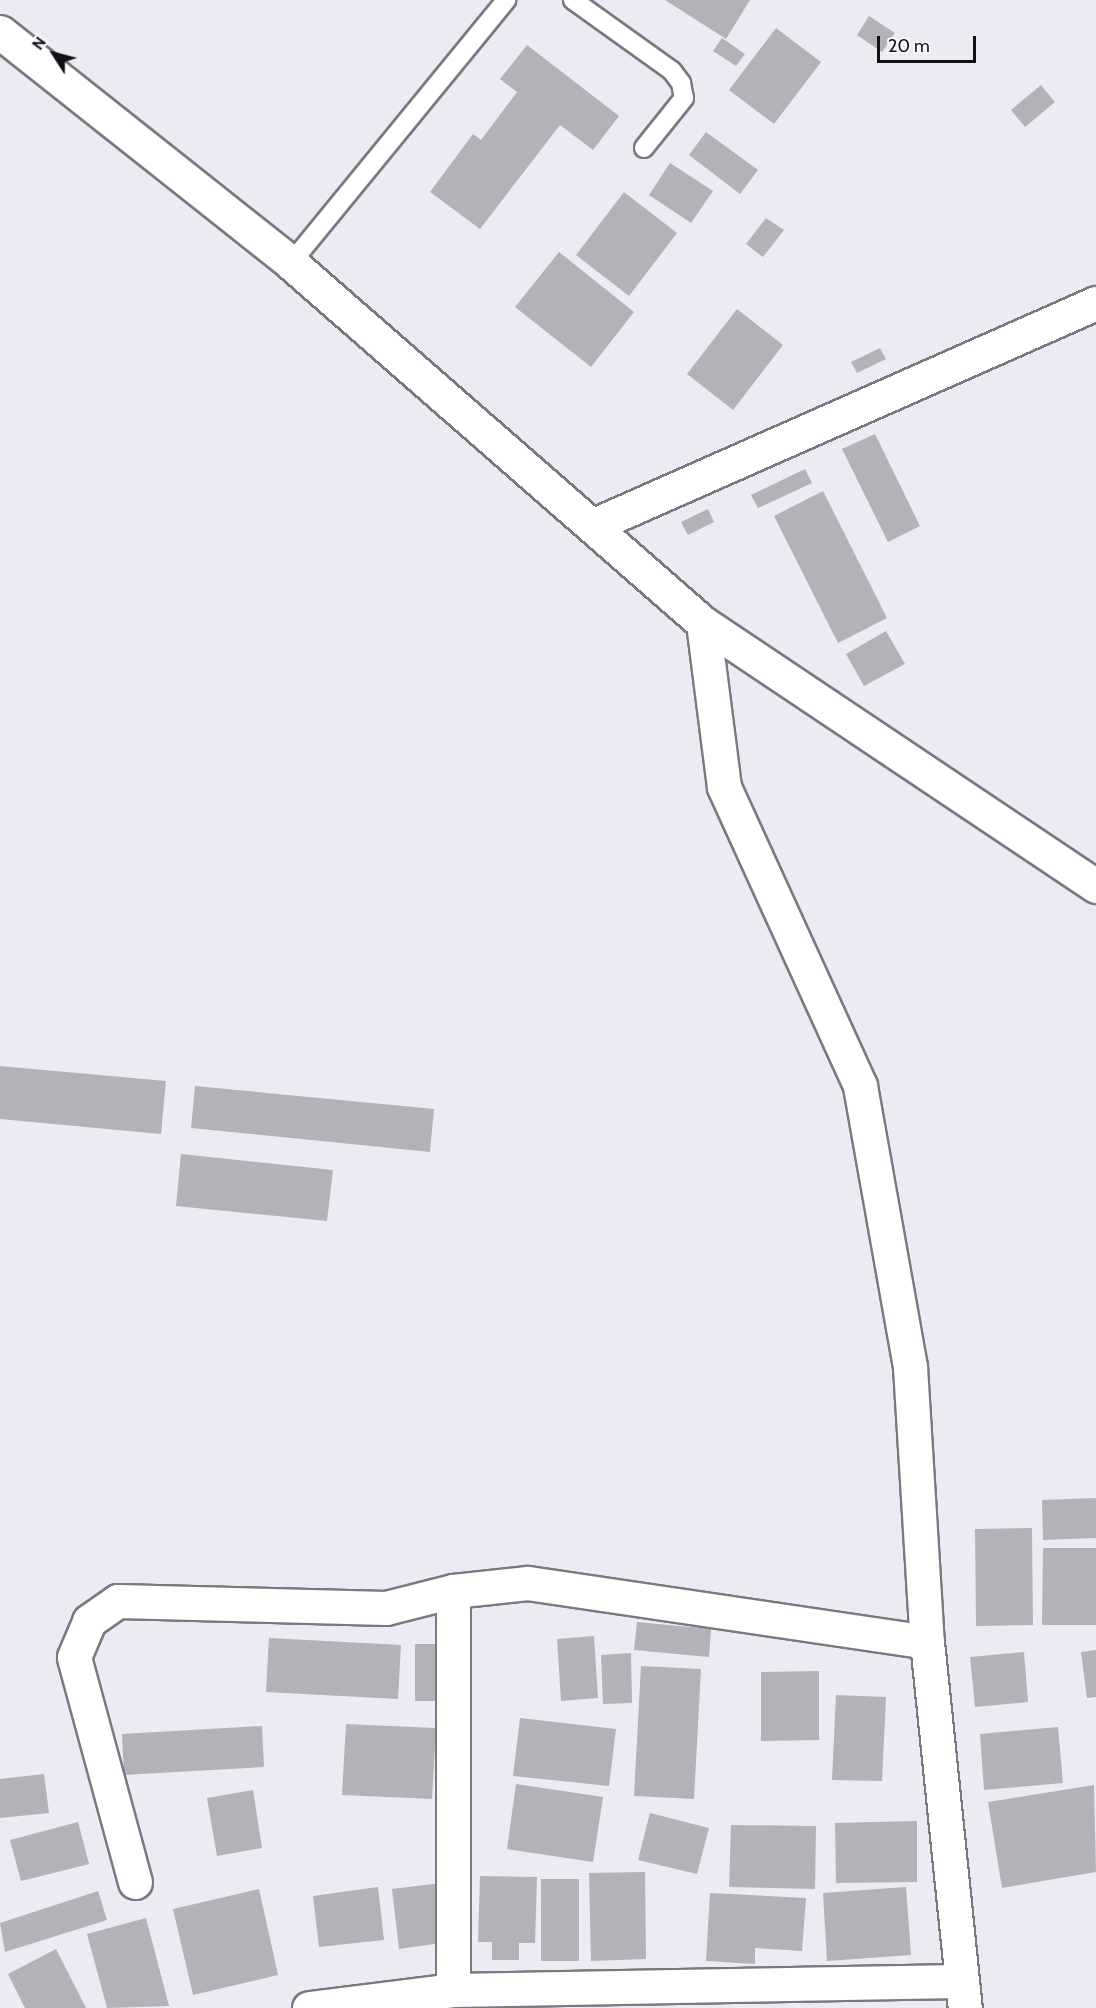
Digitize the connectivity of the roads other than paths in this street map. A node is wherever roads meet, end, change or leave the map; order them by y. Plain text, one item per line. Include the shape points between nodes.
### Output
1 (506, 0) edge
2 (573, 0) edge
3 (0, 32) edge
4 (644, 148) dead end
5 (291, 263) junction
6 (1096, 303) edge
7 (594, 525) junction
8 (703, 622) junction
9 (1096, 886) edge
10 (453, 1591) junction
11 (927, 1642) junction
12 (135, 1882) dead end
13 (453, 1990) junction
14 (963, 1994) edge
15 (309, 2008) edge

1 - 5 lane
2 - 4 lane via 672,71 681,83 684,98
3 - 5 street
5 - 7 street
6 - 7 street
7 - 8 street
8 - 9 street
8 - 11 street via 724,787 860,1086 910,1367
10 - 11 street via 528,1583
10 - 12 street via 386,1608 118,1601 89,1621 74,1657
10 - 13 street
11 - 14 street
13 - 14 street
13 - 15 street

